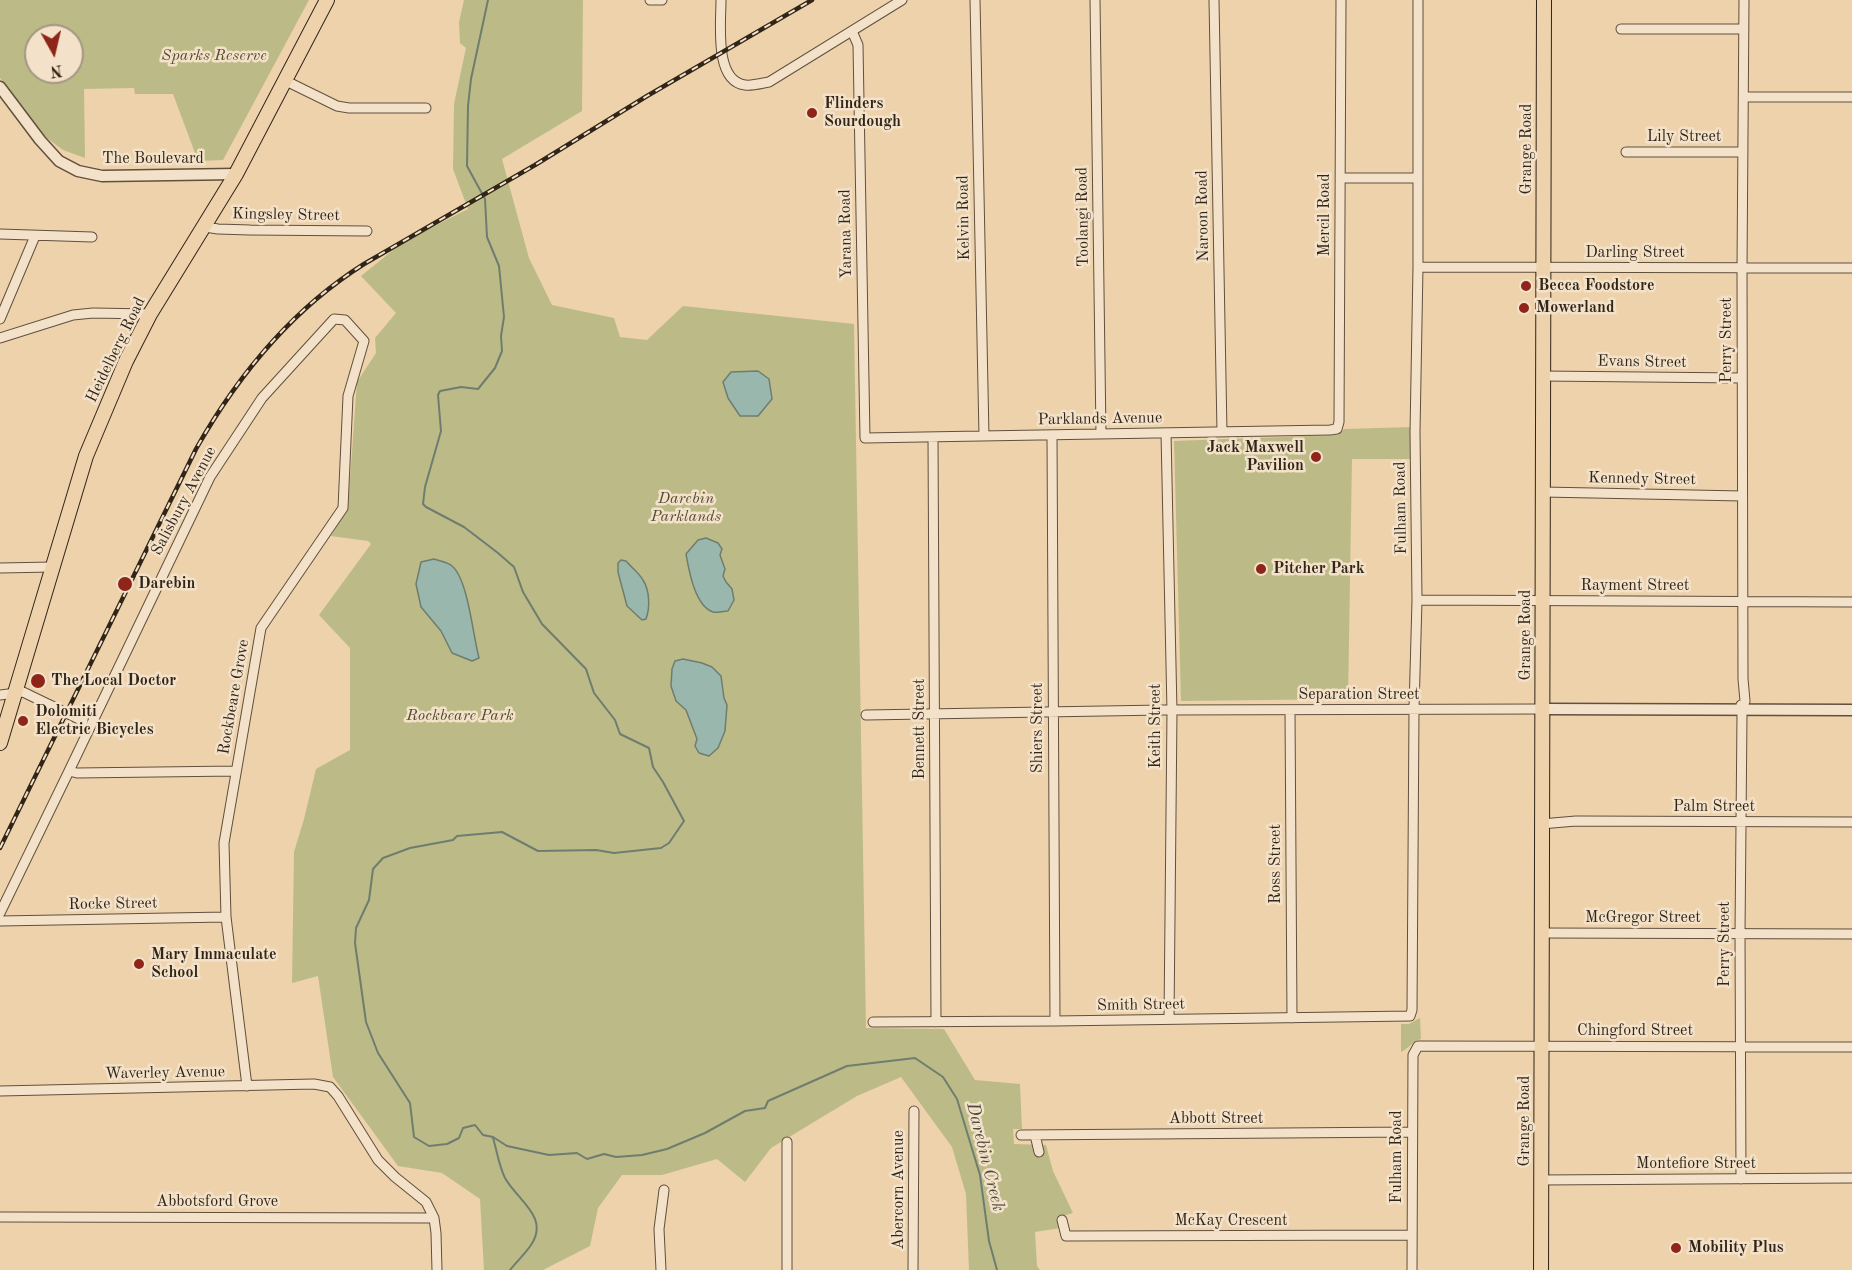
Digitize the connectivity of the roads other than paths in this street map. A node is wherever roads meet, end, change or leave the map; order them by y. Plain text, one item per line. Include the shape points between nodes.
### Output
1 (327, 0) edge
2 (650, 0) edge
3 (662, 0) edge
4 (721, 0) edge
5 (902, 0) edge
6 (975, 0) edge
7 (1095, 0) edge
8 (1214, 0) edge
9 (1341, 0) edge
10 (1418, 0) edge
11 (1544, 0) edge
12 (1744, 0) edge
13 (1621, 29) dead end
14 (1744, 29) junction
15 (852, 31) junction
16 (286, 81) junction
17 (0, 87) edge
18 (1744, 97) junction
19 (1852, 97) edge
20 (426, 108) dead end
21 (1626, 152) dead end
22 (1743, 152) junction
23 (236, 174) junction
24 (1340, 178) junction
25 (1418, 178) junction
26 (205, 227) junction
27 (366, 231) dead end
28 (0, 234) edge
29 (35, 236) junction
30 (92, 237) dead end
31 (1418, 267) junction
32 (1543, 267) junction
33 (1852, 268) edge
34 (1742, 269) junction
35 (150, 314) junction
36 (0, 319) edge
37 (334, 319) joint
38 (0, 338) edge
39 (1542, 376) junction
40 (1742, 378) junction
41 (1337, 429) joint
42 (1222, 432) junction
43 (1166, 433) junction
44 (1101, 434) junction
45 (1052, 435) junction
46 (984, 436) junction
47 (933, 437) junction
48 (864, 438) joint
49 (1543, 492) junction
50 (1742, 496) junction
51 (52, 567) junction
52 (0, 568) edge
53 (1417, 600) junction
54 (1543, 600) junction
55 (1743, 602) junction
56 (1852, 602) edge
57 (15, 693) junction
58 (0, 695) edge
59 (1414, 709) junction
60 (1543, 709) junction
61 (1290, 710) junction
62 (1742, 710) junction
63 (1852, 710) edge
64 (1172, 711) junction
65 (1053, 712) junction
66 (935, 713) junction
67 (866, 715) dead end
68 (87, 723) junction
69 (0, 742) edge
70 (69, 771) junction
71 (236, 771) junction
72 (1542, 821) junction
73 (1740, 822) junction
74 (1852, 822) edge
75 (0, 913) edge
76 (226, 917) junction
77 (0, 921) edge
78 (1541, 933) junction
79 (1740, 934) junction
80 (1852, 934) edge
81 (1410, 1016) joint
82 (1292, 1018) junction
83 (1169, 1019) junction
84 (1055, 1021) junction
85 (873, 1022) dead end
86 (936, 1022) junction
87 (1541, 1045) junction
88 (1418, 1046) joint
89 (1740, 1046) junction
90 (1852, 1047) edge
91 (247, 1086) junction
92 (0, 1090) edge
93 (914, 1111) dead end
94 (1412, 1132) junction
95 (1035, 1135) junction
96 (1021, 1136) dead end
97 (787, 1142) dead end
98 (1040, 1152) dead end
99 (1852, 1178) edge
100 (1741, 1179) junction
101 (1541, 1180) junction
102 (664, 1190) dead end
103 (0, 1217) edge
104 (434, 1218) junction
105 (1062, 1220) dead end
106 (1412, 1235) junction
107 (437, 1270) edge
108 (661, 1270) edge
109 (787, 1270) edge
110 (913, 1270) edge
111 (1412, 1270) edge
112 (1541, 1270) edge

1 - 16 main road, Heidelberg Road
2 - 3 street
4 - 15 street via 725,70 735,82 747,86 769,82
5 - 15 street
6 - 46 street, Kelvin Road
7 - 44 street, Toolangi Road
8 - 42 street, Naroon Road
9 - 24 street, Mercil Road
10 - 25 street, Fulham Road
11 - 32 main road, Grange Road
12 - 14 street, Perry Street
13 - 14 street
14 - 18 street, Perry Street
15 - 48 street, Yarana Road via 858,45
16 - 20 street via 337,106
16 - 23 main road, Heidelberg Road
17 - 23 street, The Boulevard via 40,140 59,160 78,171 102,176
18 - 19 street
18 - 22 street, Perry Street
21 - 22 street, Lily Street
22 - 34 street, Perry Street
23 - 26 main road, Heidelberg Road
24 - 25 street
24 - 41 street, Mercil Road
25 - 31 street, Fulham Road
26 - 27 street, Kingsley Street
26 - 35 main road, Heidelberg Road
28 - 29 street
29 - 30 street
29 - 36 street
31 - 32 street, Darling Street
31 - 53 street, Fulham Road
32 - 34 street, Darling Street
32 - 39 main road, Grange Road
33 - 34 street, Darling Street
34 - 40 street, Perry Street
35 - 38 street via 73,315
35 - 51 main road, Heidelberg Road via 86,456
37 - 68 street, Salisbury Avenue via 262,398 210,477
37 - 71 street, Rockbeare Grove via 345,320 364,341 348,396 343,508 261,628
39 - 40 street, Evans Street
39 - 49 main road, Grange Road
40 - 50 street, Perry Street
41 - 42 street, Parklands Avenue
42 - 43 street, Parklands Avenue
43 - 44 street, Parklands Avenue
43 - 64 street, Keith Street
44 - 45 street, Parklands Avenue
45 - 46 street, Parklands Avenue
45 - 65 street, Shiers Street
46 - 47 street, Parklands Avenue
47 - 48 street, Parklands Avenue
47 - 66 street, Bennett Street
49 - 50 street, Kennedy Street
49 - 54 main road, Grange Road
50 - 55 street, Perry Street
51 - 52 street
51 - 57 main road, Heidelberg Road
53 - 54 street, Rayment Street
53 - 59 street, Fulham Road
54 - 55 street, Rayment Street
54 - 60 main road, Grange Road
55 - 56 street, Rayment Street
55 - 62 street, Perry Street
57 - 58 street
57 - 68 street, bridge via 23,692
57 - 69 main road, Heidelberg Road
59 - 60 street, Separation Street
59 - 61 street, Separation Street
59 - 81 street, Fulham Road
60 - 62 street, Separation Street
60 - 72 main road, Grange Road
61 - 64 street, Separation Street
61 - 82 street, Ross Street
62 - 63 street, Separation Street
62 - 73 street, Perry Street
64 - 65 street, Separation Street
64 - 83 street, Keith Street
65 - 66 street, Separation Street
65 - 84 street, Shiers Street
66 - 67 street, Separation Street
66 - 86 street, Bennett Street
68 - 70 street, Salisbury Avenue
70 - 71 street
70 - 75 street, Salisbury Avenue
71 - 76 street, Rockbeare Grove via 224,843
72 - 73 street, Palm Street
72 - 78 main road, Grange Road
73 - 74 street, Palm Street
73 - 79 street, Perry Street
76 - 77 street, Rocke Street
76 - 91 street, Rockbeare Grove
78 - 79 street, McGregor Street
78 - 87 main road, Grange Road
79 - 80 street, McGregor Street
79 - 89 street, Perry Street
81 - 82 street, Smith Street
82 - 83 street, Smith Street
83 - 84 street, Smith Street
84 - 86 street, Smith Street
85 - 86 street, Smith Street
87 - 88 street, Chingford Street
87 - 89 street, Chingford Street
87 - 101 main road, Grange Road
88 - 94 street, Fulham Road via 1413,1055
89 - 90 street, Chingford Street
89 - 100 street, Perry Street
91 - 92 street, Waverley Avenue
91 - 104 street, Waverley Avenue via 330,1087 378,1160 426,1202
93 - 110 street, Abercorn Avenue
94 - 95 street, Abbott Street
94 - 106 street, Fulham Road
95 - 96 street, Abbott Street
95 - 98 street
97 - 109 street
99 - 100 street, Montefiore Street
100 - 101 street, Montefiore Street
101 - 112 main road, Grange Road
102 - 108 street via 659,1229
103 - 104 street, Abbotsford Grove
104 - 107 street
105 - 106 street, McKay Crescent via 1066,1236
106 - 111 street, Fulham Road

